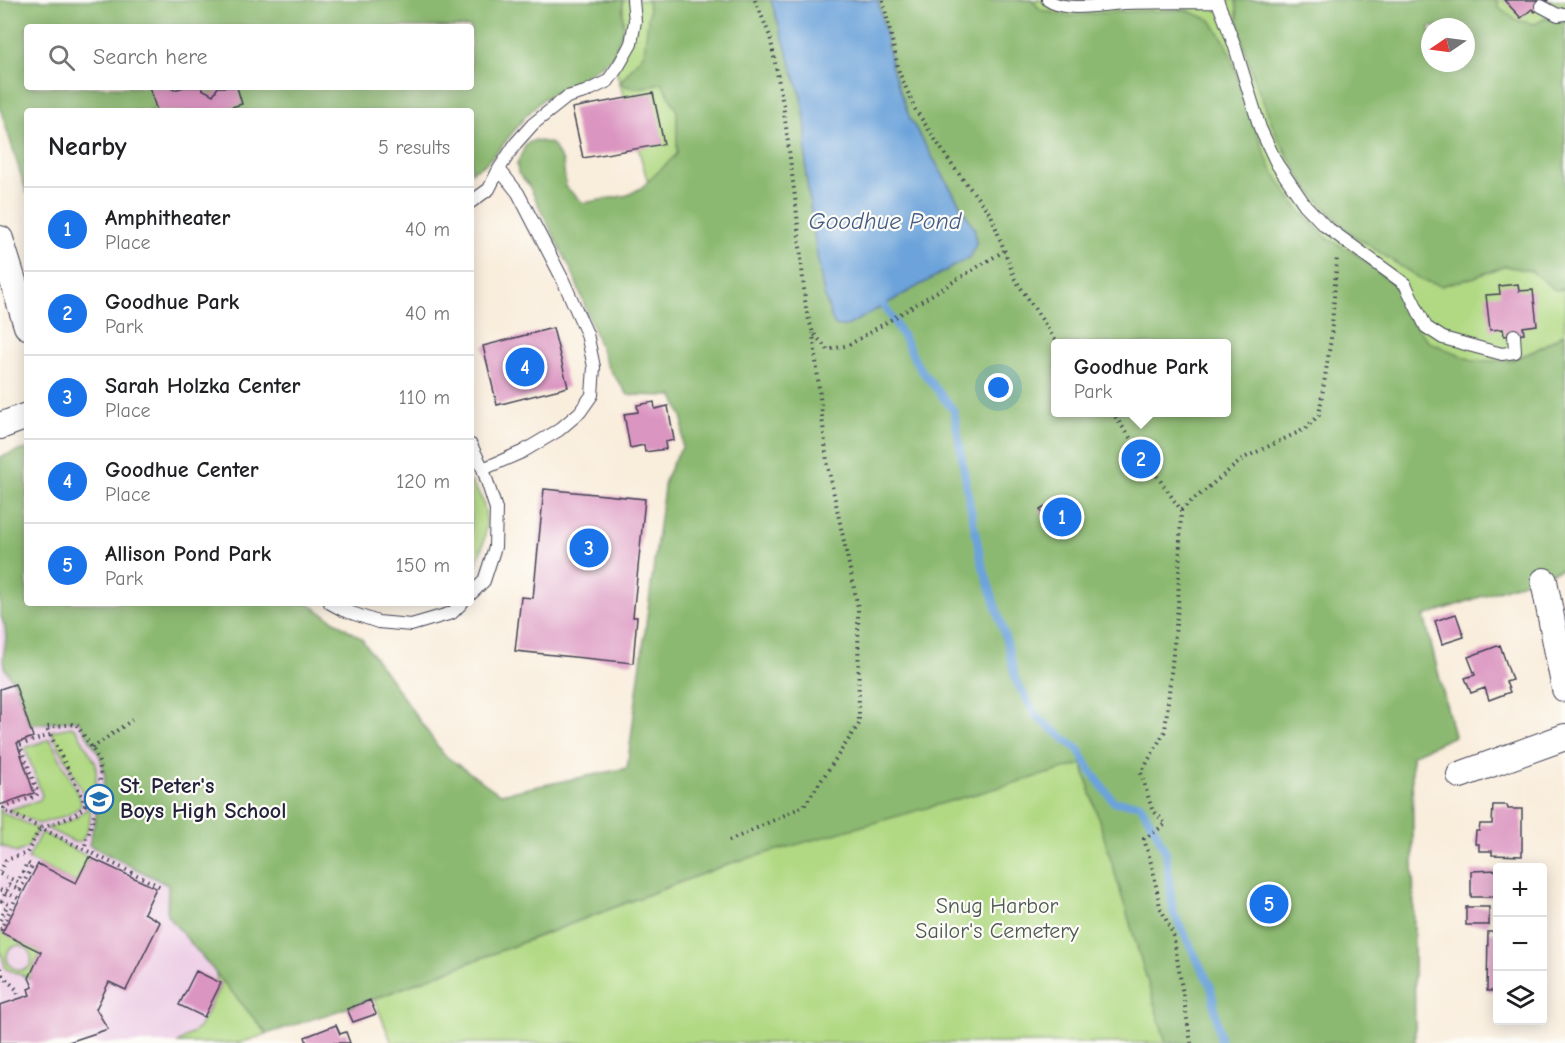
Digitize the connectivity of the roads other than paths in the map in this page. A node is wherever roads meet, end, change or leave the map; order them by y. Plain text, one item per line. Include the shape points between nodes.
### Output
1 (633, 0) edge
2 (1048, 0) edge
3 (1218, 1) edge
4 (1541, 6) dead end
5 (1565, 14) edge
6 (498, 169) junction
7 (474, 200) edge
8 (0, 239) edge
9 (24, 316) edge
10 (1515, 335) dead end
11 (24, 417) edge
12 (0, 426) edge
13 (474, 451) edge
14 (483, 469) junction
15 (1544, 581) dead end
16 (474, 591) edge
17 (336, 606) edge
18 (459, 606) edge
19 (1565, 689) edge
20 (1565, 737) edge
21 (1460, 775) dead end

1 - 6 lane via 631,44 608,81 567,97 533,124
2 - 3 lane via 1077,7
3 - 10 lane via 1260,128 1277,164 1305,205 1325,226 1405,284 1426,327 1443,338 1502,354 1515,352
4 - 5 lane via 1558,15
6 - 7 lane via 489,189
6 - 14 lane via 518,193 562,278 587,334 594,367 592,395 580,412 522,452
8 - 9 street
11 - 12 street
13 - 14 lane
14 - 16 lane via 496,508 495,547 484,581
15 - 19 street
17 - 18 lane via 378,622 411,625 452,613
20 - 21 street

